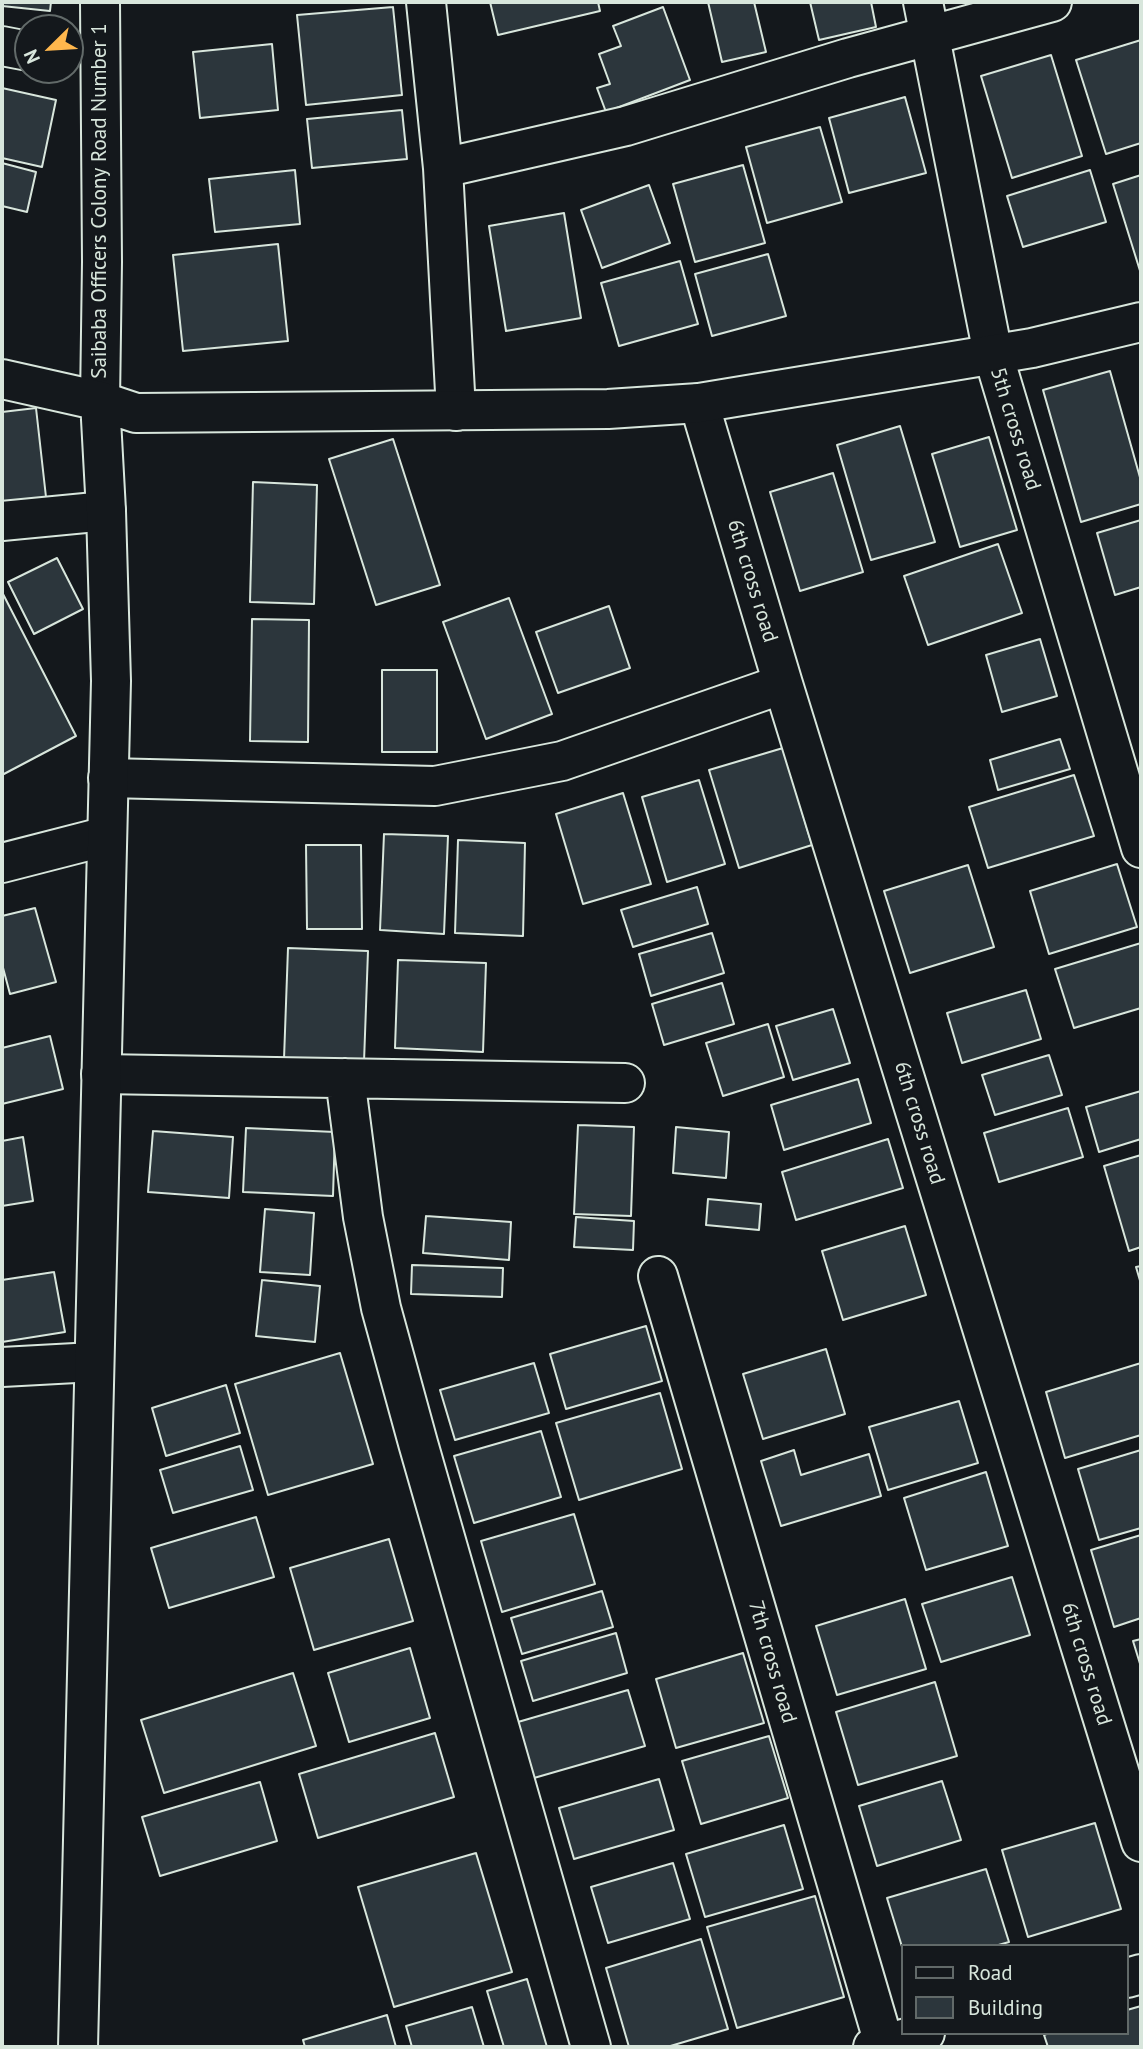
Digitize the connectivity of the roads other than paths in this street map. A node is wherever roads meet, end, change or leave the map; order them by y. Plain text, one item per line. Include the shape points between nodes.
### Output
1 (100, 2) edge
2 (426, 2) edge
3 (1052, 2) edge
4 (926, 18) edge
5 (85, 57) edge
6 (443, 168) junction
7 (1141, 322) edge
8 (993, 354) junction
9 (2, 379) edge
10 (100, 401) junction
11 (699, 403) junction
12 (456, 411) junction
13 (106, 511) junction
14 (2, 521) edge
15 (783, 684) junction
16 (108, 778) junction
17 (107, 836) junction
18 (1141, 848) edge
19 (2, 863) edge
20 (101, 1074) junction
21 (345, 1078) junction
22 (625, 1083) dead end
23 (658, 1276) dead end
24 (94, 1362) junction
25 (2, 1367) edge
26 (1141, 1842) edge
27 (918, 2035) edge
28 (881, 2046) edge
29 (78, 2047) edge
30 (591, 2047) edge

1 - 5 street, Saibaba Officers Colony Road Number 1
2 - 6 street
3 - 4 street
4 - 6 street via 626,126
4 - 8 street, 5th cross road
5 - 10 street, Saibaba Officers Colony Road Number 1 via 102,248
6 - 12 street
7 - 8 street
8 - 11 street
8 - 18 street, 5th cross road
9 - 10 street
10 - 12 street via 136,413
10 - 13 street, Saibaba Officers Colony Road Number 1
11 - 12 street via 608,410
11 - 15 street, 6th cross road
13 - 14 street
13 - 16 street, Saibaba Officers Colony Road Number 1 via 111,681
15 - 16 street via 562,761 435,786
15 - 26 street, 6th cross road
16 - 17 street, Saibaba Officers Colony Road Number 1
17 - 19 street
17 - 20 street, Saibaba Officers Colony Road Number 1
20 - 21 street
20 - 24 street, Saibaba Officers Colony Road Number 1
21 - 22 street
21 - 30 street via 363,1217 382,1308
23 - 28 street, 7th cross road
24 - 25 street
24 - 29 street, Saibaba Officers Colony Road Number 1
27 - 28 street

